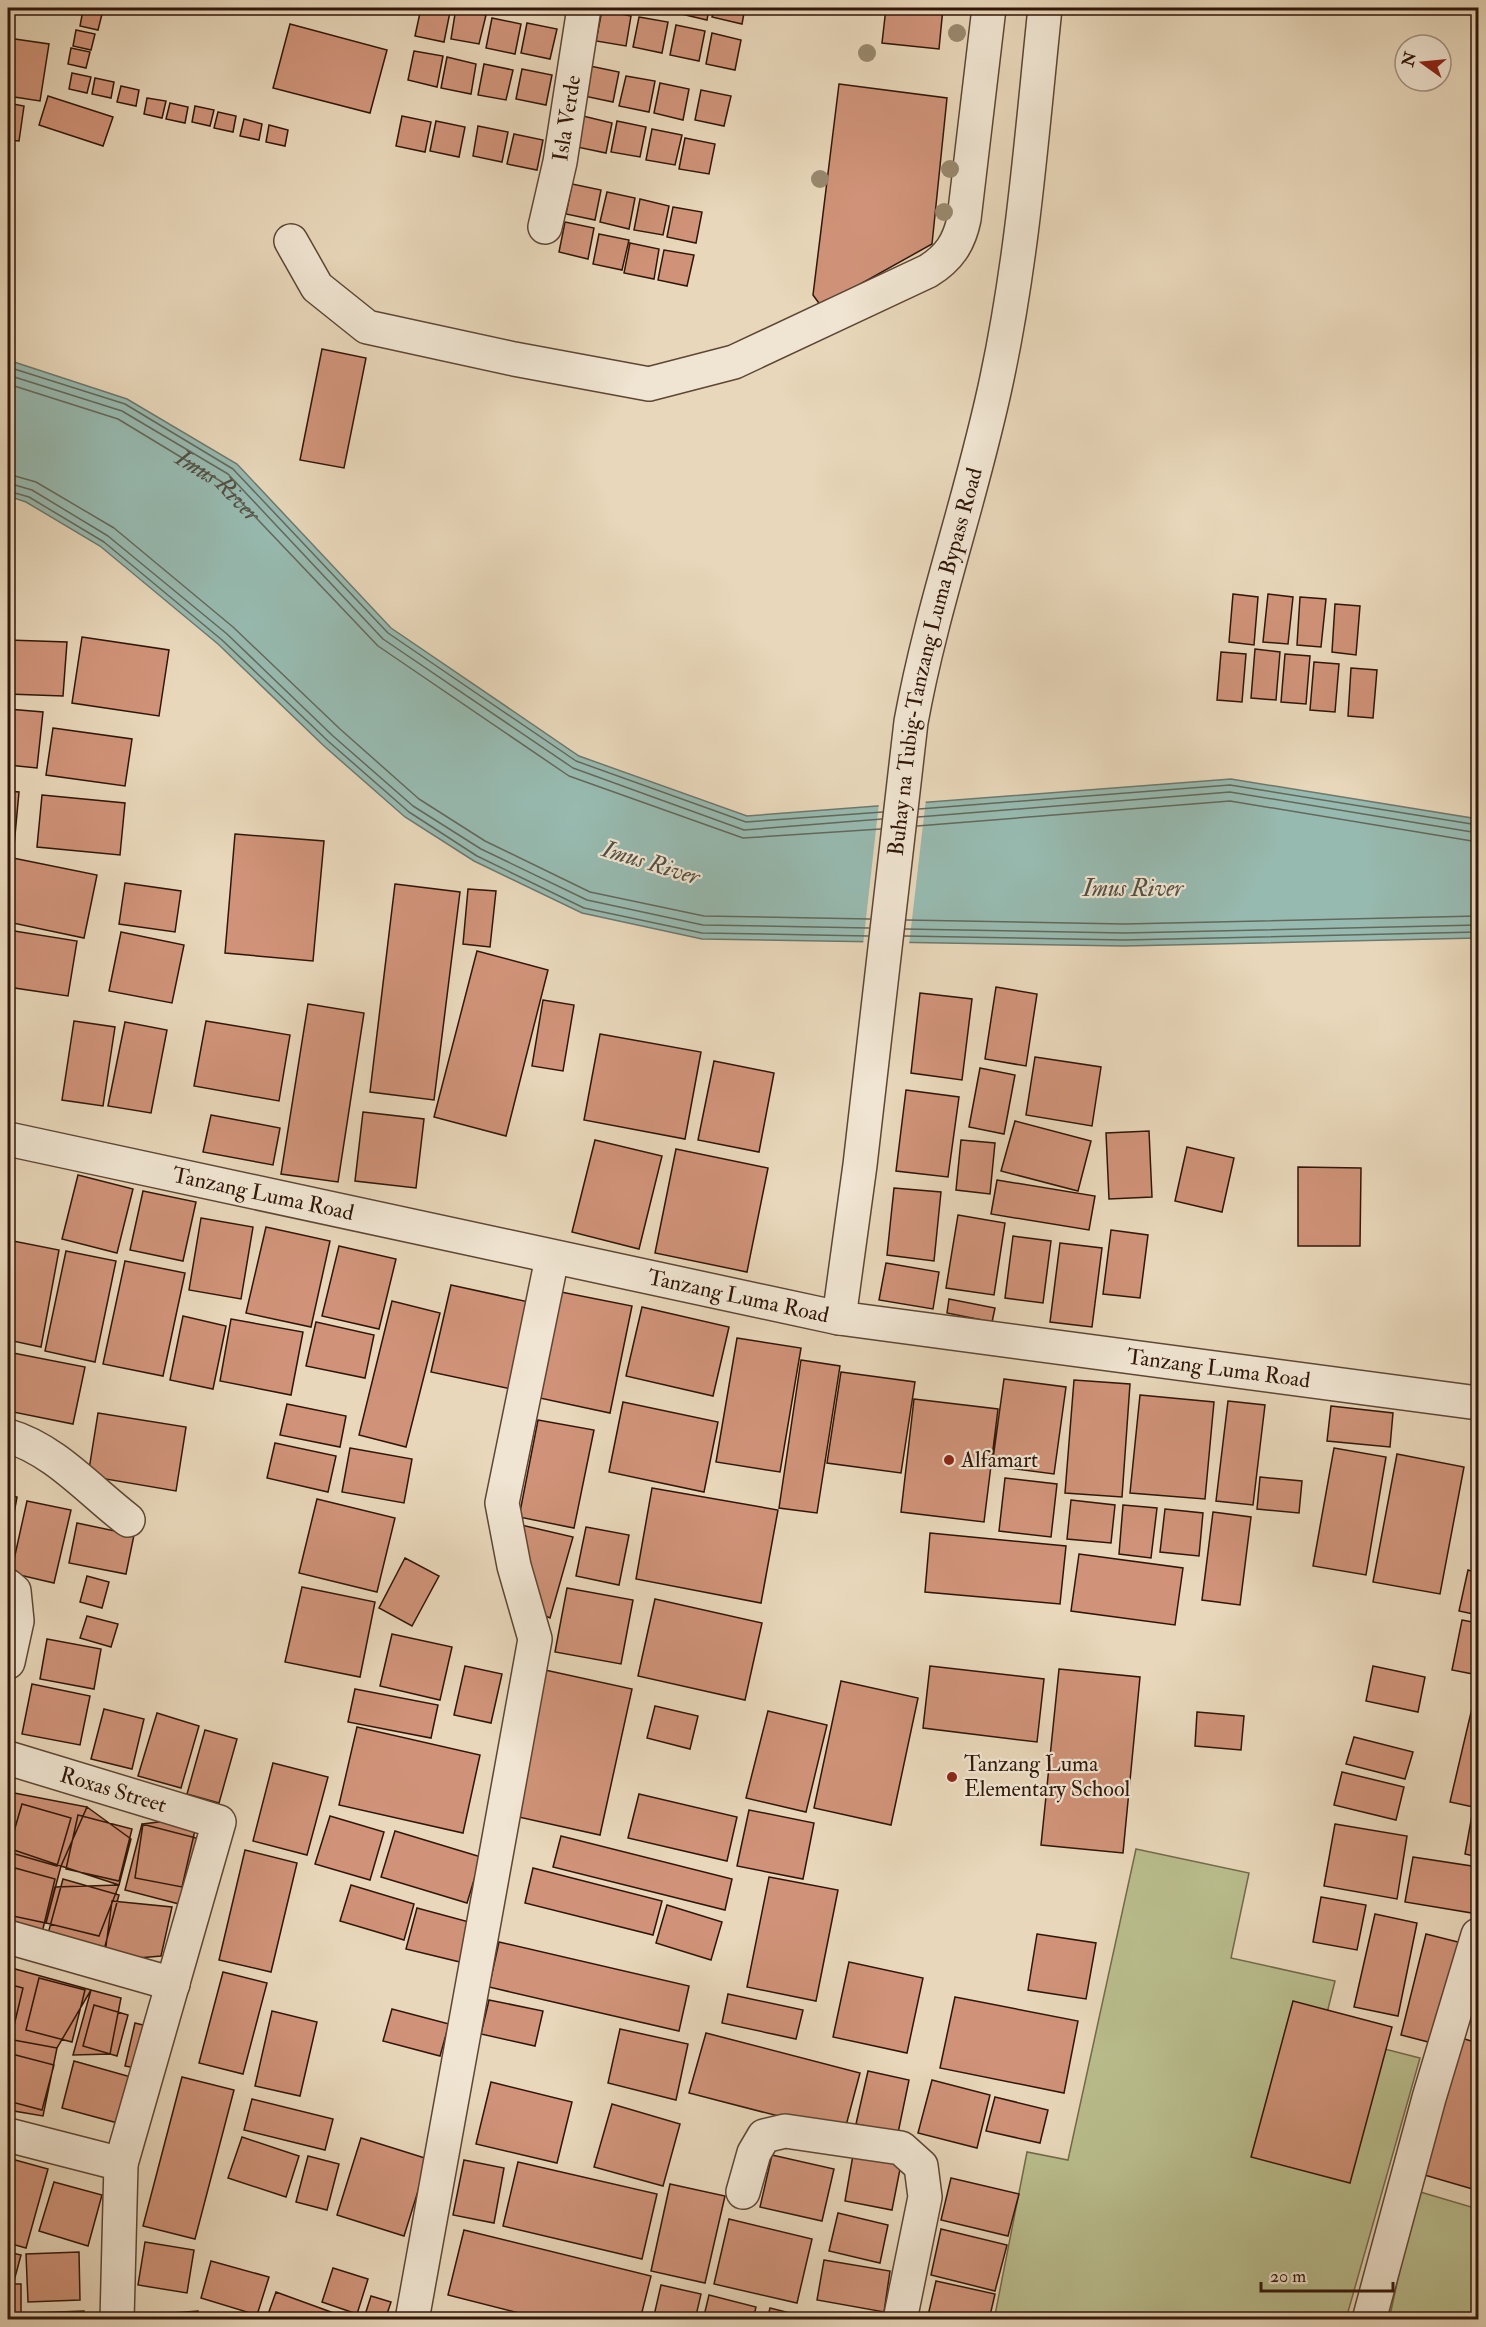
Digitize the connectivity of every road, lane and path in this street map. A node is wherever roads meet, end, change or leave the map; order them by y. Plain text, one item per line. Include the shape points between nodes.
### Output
1 (584, 8) edge
2 (989, 8) edge
3 (1046, 8) edge
4 (545, 227) dead end
5 (291, 241) dead end
6 (8, 1139) edge
7 (552, 1258) junction
8 (839, 1318) junction
9 (1479, 1403) edge
10 (8, 1436) edge
11 (128, 1520) dead end
12 (8, 1586) edge
13 (8, 1662) edge
14 (8, 1758) edge
15 (1479, 1935) edge
16 (8, 1937) edge
17 (173, 1984) junction
18 (8, 2135) edge
19 (121, 2164) junction
20 (743, 2192) dead end
21 (117, 2319) edge
22 (412, 2319) edge
23 (900, 2319) edge
24 (1369, 2319) edge

1 - 4 street, Isla Verde via 560,162
2 - 5 street via 964,219 953,251 928,271 734,362 649,384 367,327 317,287
3 - 8 street, Buhay na Tubig-Tanzang Luma Bypass Road via 1011,308 997,381 915,696
6 - 7 street, Tanzang Luma Road
7 - 8 street, Tanzang Luma Road
7 - 22 street via 502,1503 514,1566 535,1639
8 - 9 street, Tanzang Luma Road
10 - 11 street via 29,1442
12 - 13 street via 14,1591 17,1621
14 - 17 street, Roxas Street via 219,1822
15 - 24 street via 1429,2098
16 - 17 street
17 - 19 street
18 - 19 street
19 - 21 street
20 - 23 street via 754,2154 764,2136 785,2131 902,2148 921,2166 925,2197

